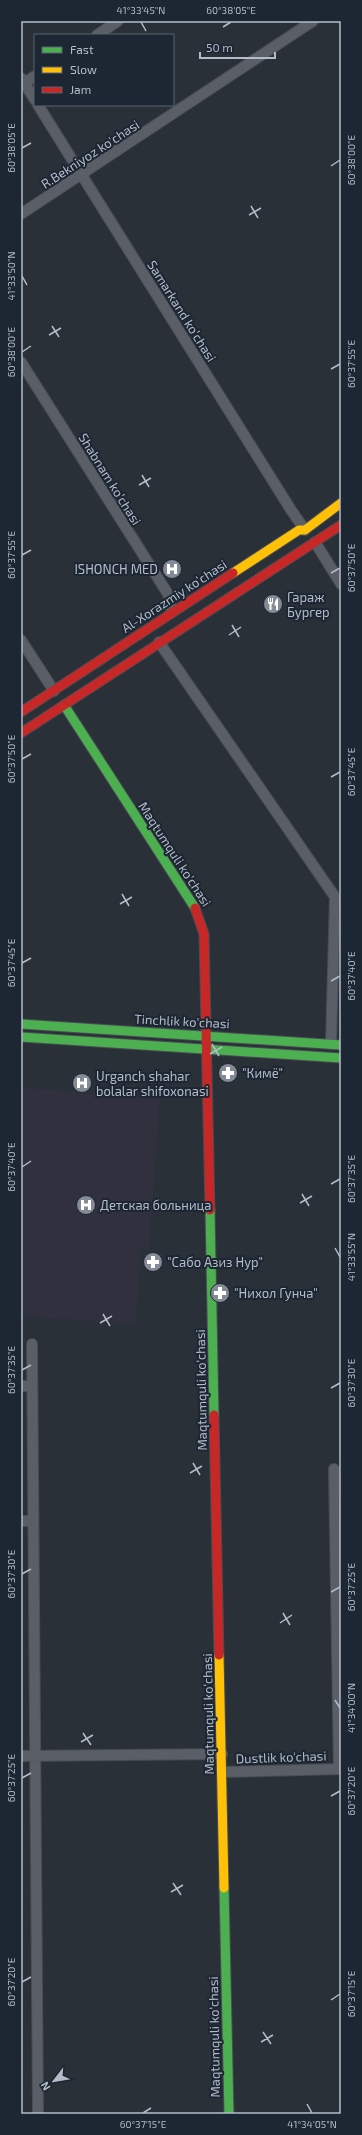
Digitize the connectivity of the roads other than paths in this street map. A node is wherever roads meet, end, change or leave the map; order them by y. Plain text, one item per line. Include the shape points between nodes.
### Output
1 (118, 21) edge
2 (313, 21) edge
3 (98, 34) edge
4 (34, 76) edge
5 (23, 81) edge
6 (34, 98) edge
7 (39, 106) edge
8 (82, 176) junction
9 (21, 214) edge
10 (21, 362) edge
11 (341, 504) edge
12 (341, 525) edge
13 (305, 530) junction
14 (315, 542) junction
15 (341, 584) edge
16 (172, 612) junction
17 (21, 640) edge
18 (159, 642) junction
19 (54, 691) junction
20 (64, 705) junction
21 (21, 712) edge
22 (21, 733) edge
23 (21, 1024) edge
24 (206, 1036) junction
25 (21, 1037) edge
26 (336, 1045) edge
27 (206, 1050) junction
28 (341, 1058) edge
29 (32, 1344) dead end
30 (21, 1386) edge
31 (32, 1386) junction
32 (334, 1470) dead end
33 (21, 1521) edge
34 (33, 1521) junction
35 (222, 1754) junction
36 (21, 1756) edge
37 (35, 1756) junction
38 (340, 1769) edge
39 (222, 1772) junction
40 (38, 2114) edge
41 (229, 2114) edge

1 - 3 street
2 - 8 street, R.Bekniyoz ko'chasi
4 - 5 street
5 - 6 street
7 - 8 street, Samarkand ko’chasi
8 - 9 street, R.Bekniyoz ko'chasi
8 - 13 street, Samarkand ko’chasi
10 - 16 street, Shabnam ko’chasi via 168,594
11 - 13 street, Al-Xorazmiy ko’chasi
12 - 14 street
13 - 16 street, Al-Xorazmiy ko’chasi via 299,530
14 - 15 street
14 - 18 street
16 - 19 street, Al-Xorazmiy ko’chasi
17 - 19 street
18 - 20 street
18 - 26 street via 335,897
19 - 21 street, Al-Xorazmiy ko’chasi
20 - 22 street
20 - 24 street, Maqtumquli ko'chasi via 200,917 204,934
23 - 24 street, Tinchlik ko'chasi
24 - 26 street, Tinchlik ko'chasi
24 - 27 street, Maqtumquli ko'chasi
25 - 27 street, Tinchlik ko'chasi
27 - 28 street, Tinchlik ko'chasi
27 - 35 street, Maqtumquli ko'chasi
29 - 31 street
30 - 31 street
31 - 34 street
32 - 38 street
33 - 34 street
34 - 37 street
35 - 37 street
35 - 39 street, Maqtumquli ko'chasi
36 - 37 street
37 - 40 street
38 - 39 street, Dustlik ko'chasi
39 - 41 street, Maqtumquli ko'chasi

